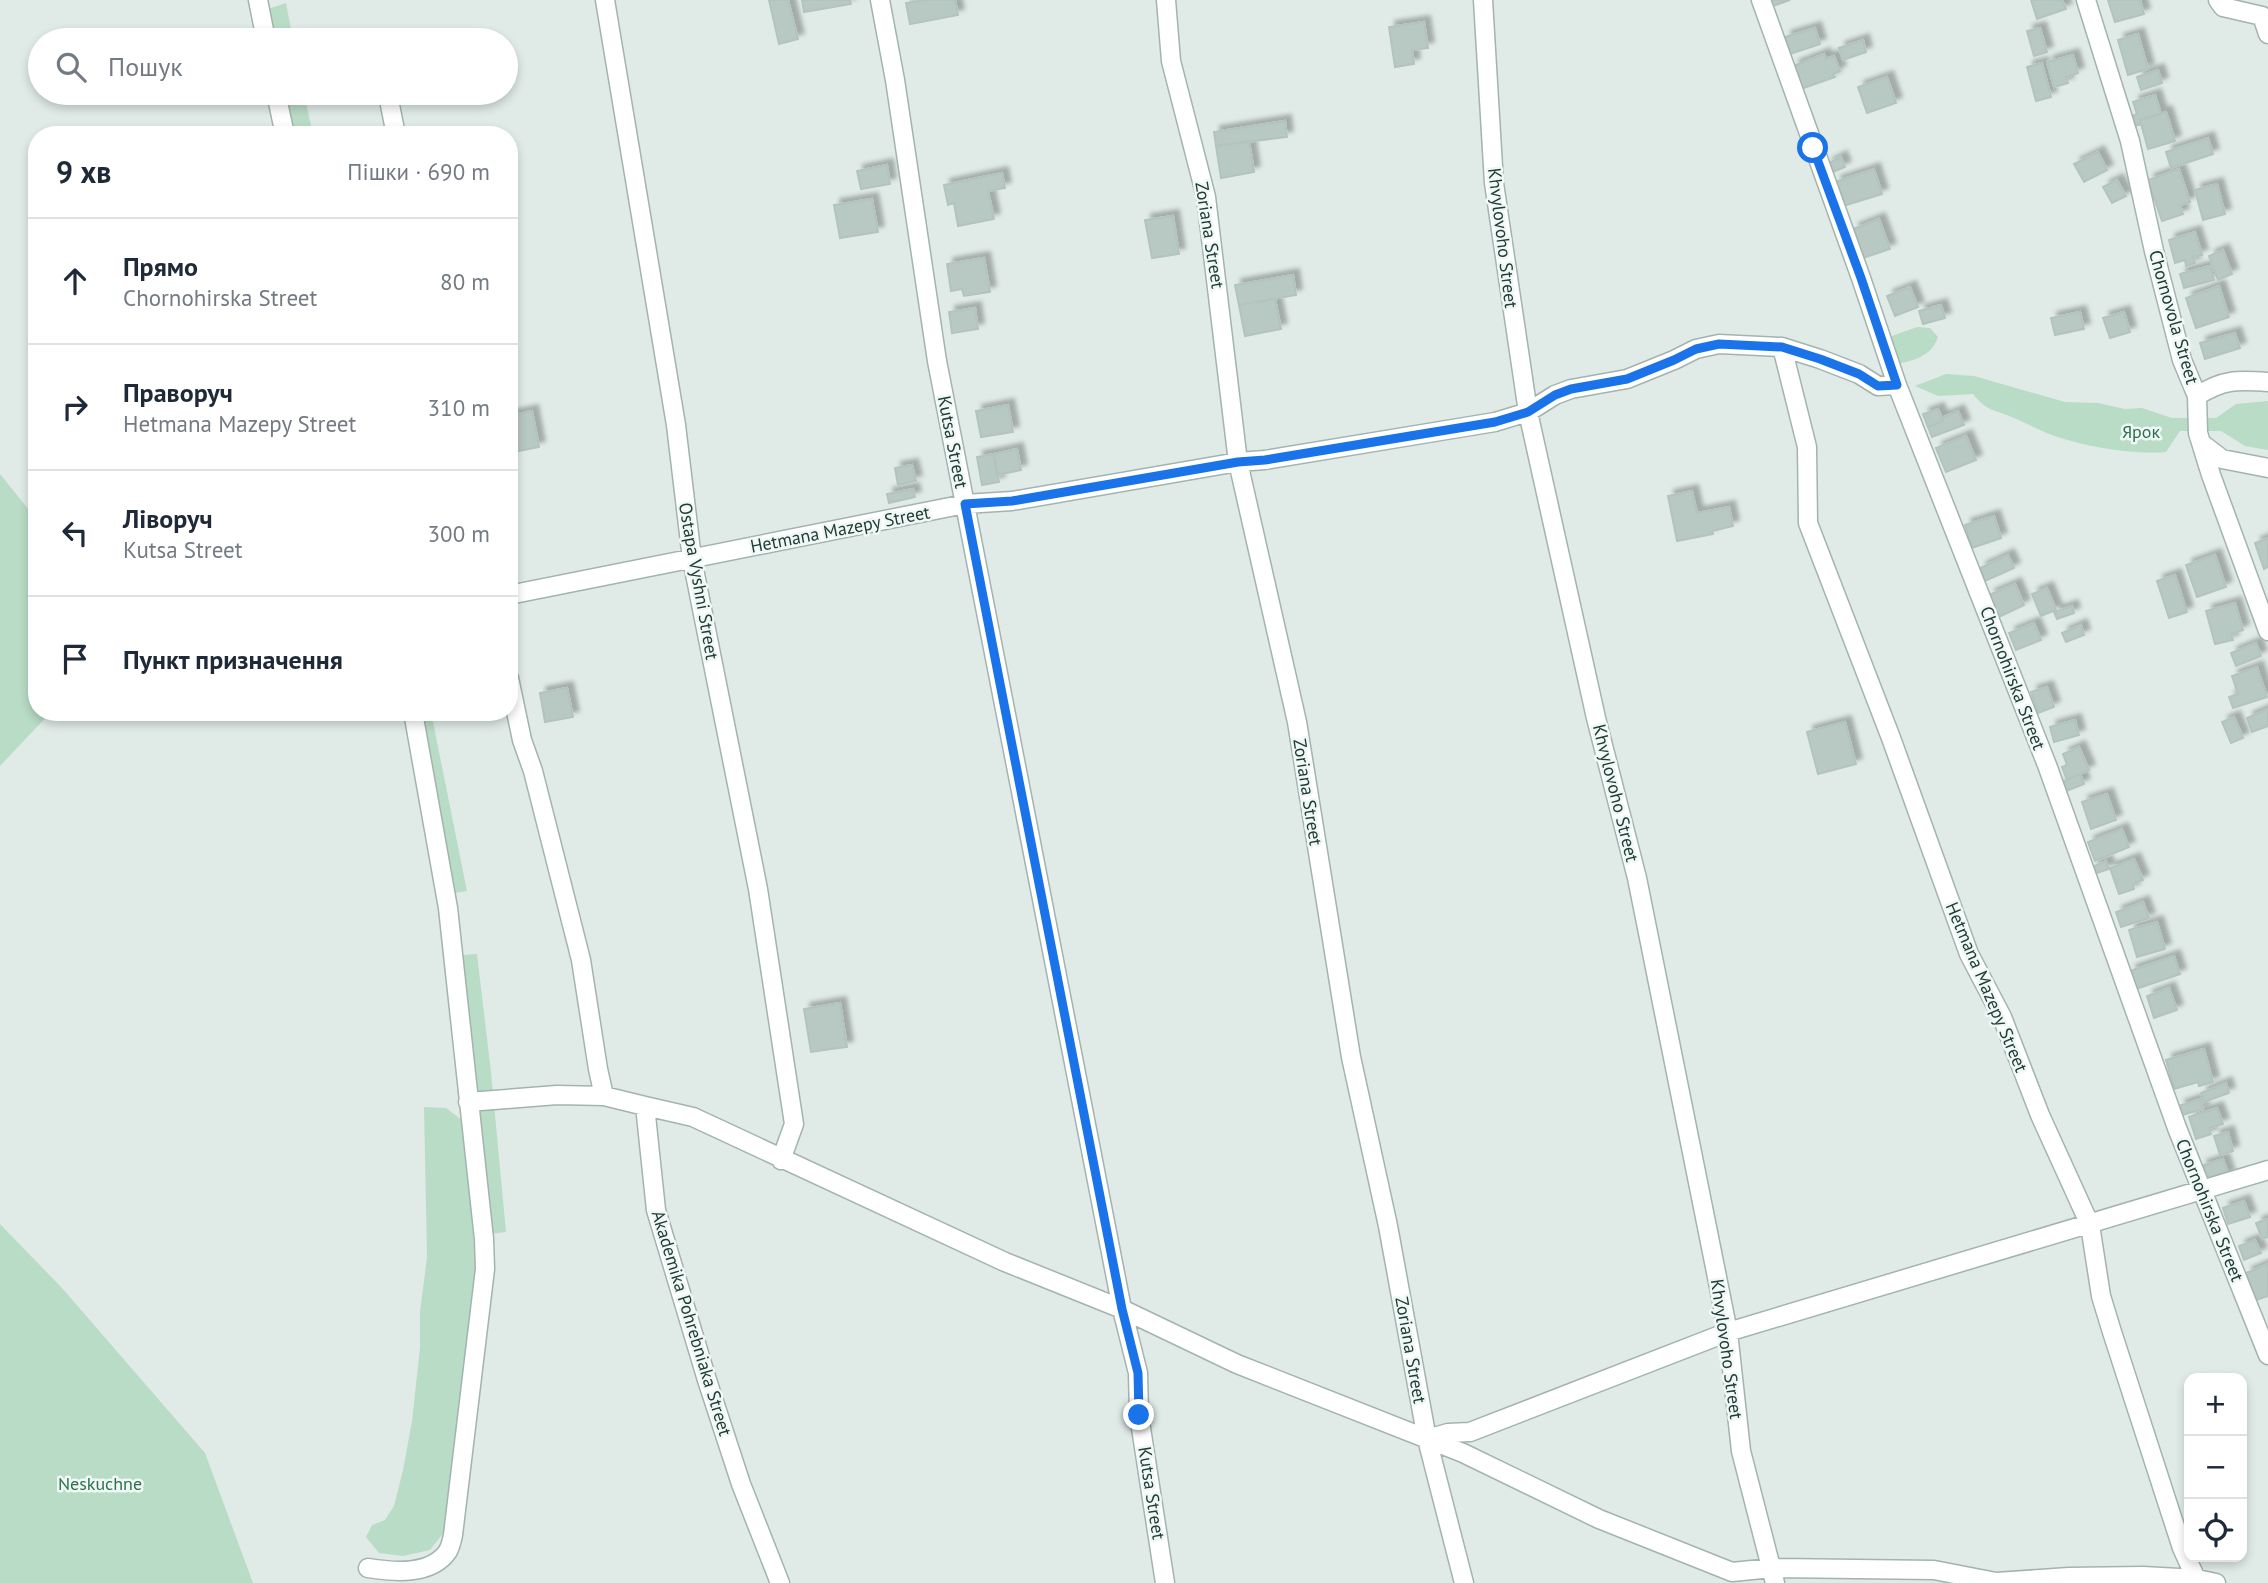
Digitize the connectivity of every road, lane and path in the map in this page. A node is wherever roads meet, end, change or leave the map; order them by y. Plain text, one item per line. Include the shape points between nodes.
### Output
1 (258, 0) edge
2 (605, 0) edge
3 (880, 0) edge
4 (1166, 0) edge
5 (1483, 0) edge
6 (1761, 0) edge
7 (2086, 0) edge
8 (2218, 0) edge
9 (264, 28) edge
10 (2268, 34) edge
11 (279, 105) edge
12 (390, 105) dead end
13 (283, 126) edge
14 (394, 126) edge
15 (1782, 347) junction
16 (2268, 382) edge
17 (1897, 385) junction
18 (2197, 396) junction
19 (1528, 412) junction
20 (2199, 432) junction
21 (1238, 462) junction
22 (2268, 468) edge
23 (965, 504) junction
24 (692, 559) junction
25 (518, 593) edge
26 (2268, 631) edge
27 (415, 721) edge
28 (518, 721) edge
29 (604, 1096) junction
30 (468, 1102) junction
31 (645, 1106) junction
32 (781, 1160) junction
33 (2268, 1170) edge
34 (2204, 1191) junction
35 (2090, 1225) junction
36 (1122, 1309) junction
37 (1728, 1332) junction
38 (2268, 1355) edge
39 (1427, 1439) junction
40 (368, 1568) dead end
41 (1774, 1576) edge
42 (1735, 1578) edge
43 (2198, 1581) edge
44 (780, 1583) edge
45 (1165, 1583) edge
46 (1464, 1583) edge
47 (1996, 1583) edge
48 (2216, 1583) edge

1 - 9 street
2 - 24 street, Ostapa Vyshni Street via 676,425
3 - 23 street, Kutsa Street via 937,361
4 - 21 street, Zoriana Street via 1171,61 1206,197
5 - 19 street, Khvylovoho Street via 1494,183
6 - 17 street, Chornohirska Street
7 - 18 street, Chornovola Street via 2130,141 2182,360
8 - 10 street via 2223,7 2262,16
11 - 13 street
12 - 14 street
15 - 17 street, Hetmana Mazepy Street via 1859,374 1878,386
15 - 19 street, Hetmana Mazepy Street via 1719,344 1696,349 1627,379 1555,395
15 - 35 street, Hetmana Mazepy Street via 1807,447 1808,523 1969,954 2002,1017
16 - 18 street via 2225,382
17 - 34 street, Chornohirska Street via 2042,752 2177,1128
18 - 20 street, Chornovola Street
19 - 21 street, Hetmana Mazepy Street via 1495,422
19 - 37 street, Khvylovoho Street via 1637,878
20 - 22 street via 2222,459
20 - 26 street, Chornovola Street
21 - 23 street, Hetmana Mazepy Street via 1012,501
21 - 39 street, Zoriana Street via 1297,722 1351,1057
23 - 24 street, Hetmana Mazepy Street
23 - 36 street, Kutsa Street
24 - 25 street, Hetmana Mazepy Street
24 - 32 street, Ostapa Vyshni Street via 758,889 794,1124
27 - 30 street via 447,908
28 - 29 street via 581,960
29 - 30 street
29 - 31 street
30 - 40 street via 485,1269 453,1535 447,1551 432,1564 393,1572
31 - 32 street via 692,1118
31 - 44 street, Akademika Pohrebniaka Street via 656,1210 741,1484
32 - 36 street
33 - 34 street
34 - 35 street
34 - 38 street, Chornohirska Street
35 - 37 street
35 - 43 street, Hetmana Mazepy Street via 2101,1296 2182,1548
36 - 39 street via 1237,1364
36 - 45 street, Kutsa Street via 1138,1373 1139,1415
37 - 39 street via 1470,1432
37 - 41 street, Khvylovoho Street via 1741,1451
39 - 42 street
39 - 46 street, Zoriana Street
41 - 42 street
41 - 47 street via 1934,1570
43 - 47 street via 2143,1576
43 - 48 street

